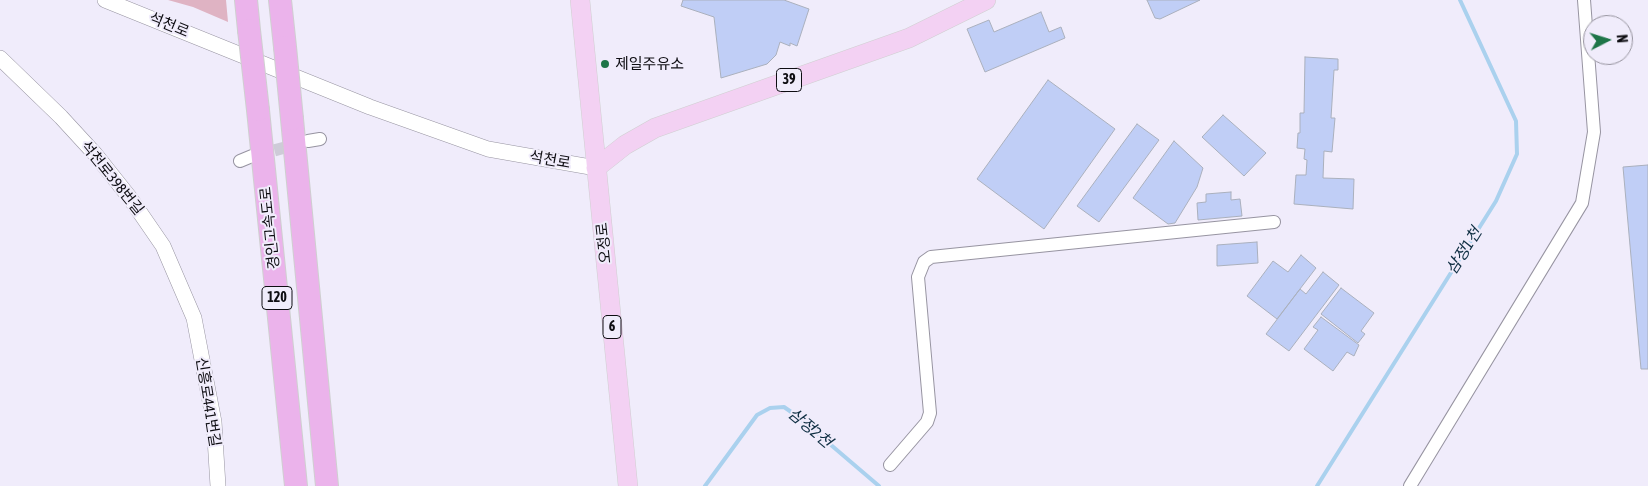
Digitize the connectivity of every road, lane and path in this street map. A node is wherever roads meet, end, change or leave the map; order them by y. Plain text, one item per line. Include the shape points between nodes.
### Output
1 (105, 0) edge
2 (246, 0) edge
3 (280, 0) edge
4 (580, 0) edge
5 (986, 0) edge
6 (1584, 0) edge
7 (0, 58) edge
8 (596, 168) junction
9 (1274, 222) dead end
10 (194, 318) joint
11 (890, 465) dead end
12 (218, 486) edge
13 (296, 486) edge
14 (327, 486) edge
15 (628, 486) edge
16 (1410, 486) edge

1 - 8 street, 석천로 via 370,107 488,149
2 - 13 highway, 경인고속도로 / 120, bridge
3 - 14 highway, 120, bridge
4 - 8 main road, 오정로 / 6
5 - 8 main road, 39 via 909,38 655,128 625,145
6 - 16 street via 1594,132 1582,203
7 - 10 street, 석천로398번길 via 61,117 130,198 163,246
8 - 15 main road, 오정로 / 6
9 - 11 street via 931,257 924,262 918,277 930,413 927,422
10 - 12 street, 신흥로441번길 via 214,422

